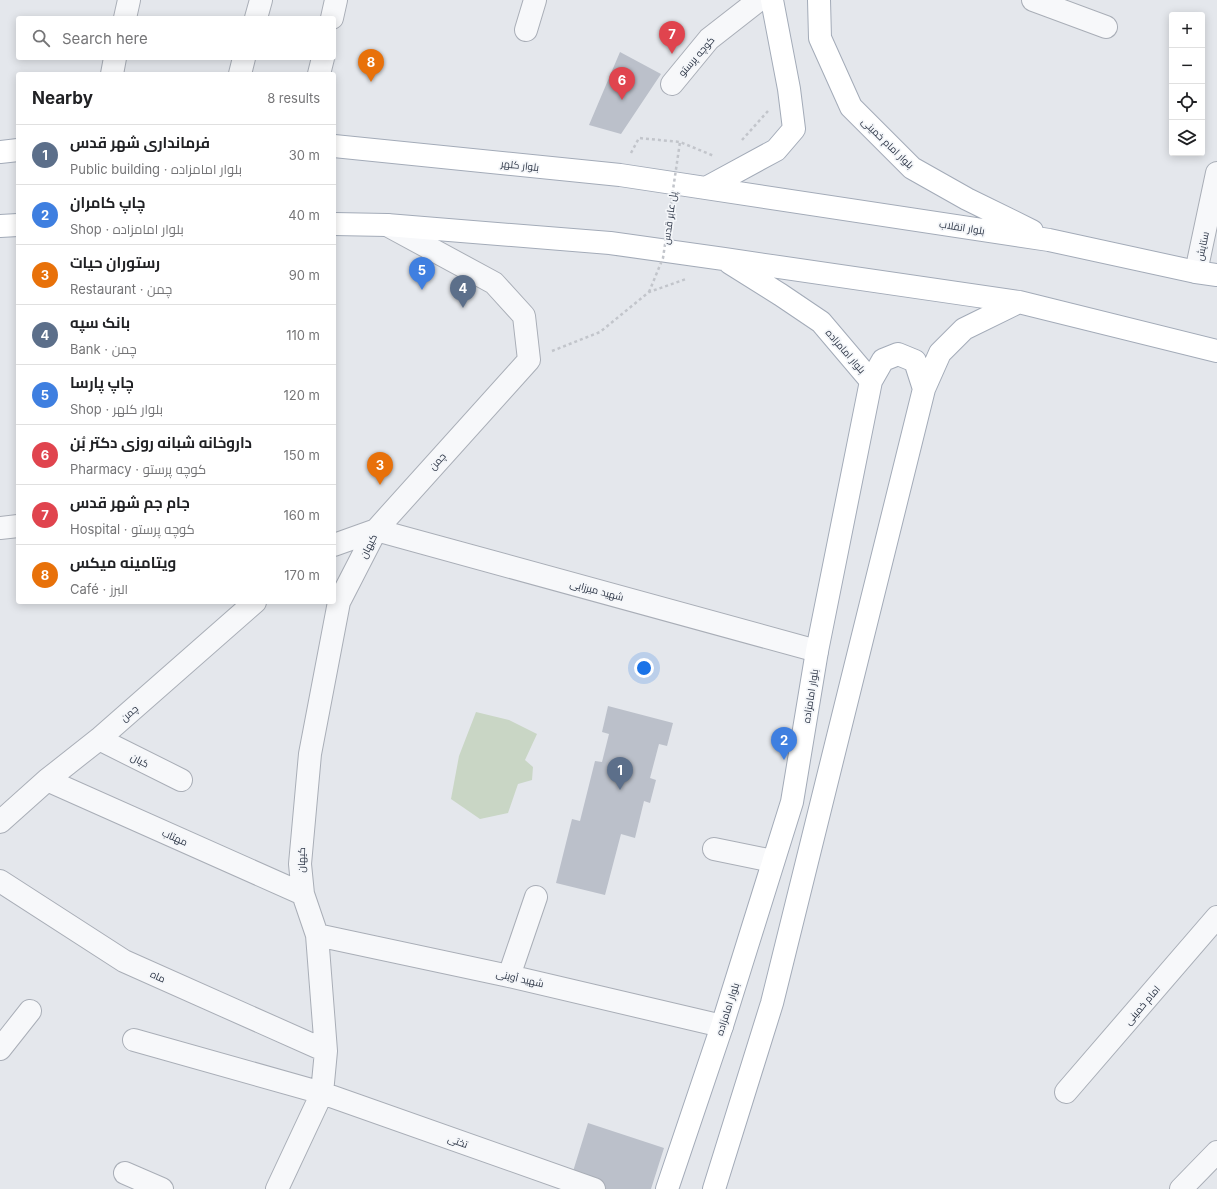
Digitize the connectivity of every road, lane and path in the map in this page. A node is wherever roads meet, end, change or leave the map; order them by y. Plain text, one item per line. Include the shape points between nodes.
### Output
1 (129, 0) edge
2 (261, 0) edge
3 (336, 0) edge
4 (535, 0) edge
5 (759, 0) edge
6 (772, 0) edge
7 (819, 0) edge
8 (1033, 0) edge
9 (125, 16) edge
10 (257, 16) edge
11 (332, 16) edge
12 (1106, 27) dead end
13 (526, 30) dead end
14 (116, 60) edge
15 (244, 60) edge
16 (322, 60) edge
17 (112, 72) edge
18 (240, 72) edge
19 (320, 72) edge
20 (672, 84) dead end
21 (789, 89) junction
22 (639, 138) dead end
23 (680, 142) junction
24 (738, 144) dead end
25 (336, 146) edge
26 (16, 150) edge
27 (0, 152) edge
28 (716, 157) dead end
29 (1217, 173) edge
30 (706, 188) junction
31 (336, 224) edge
32 (16, 225) edge
33 (386, 225) junction
34 (0, 226) edge
35 (1049, 240) junction
36 (724, 259) junction
37 (1207, 274) edge
38 (691, 277) dead end
39 (649, 292) junction
40 (1019, 302) junction
41 (1217, 351) edge
42 (529, 360) junction
43 (871, 381) junction
44 (924, 389) junction
45 (16, 526) edge
46 (0, 528) edge
47 (376, 530) junction
48 (336, 544) edge
49 (254, 604) edge
50 (817, 650) junction
51 (99, 739) junction
52 (47, 780) junction
53 (181, 780) dead end
54 (0, 822) edge
55 (714, 849) dead end
56 (773, 862) junction
57 (0, 881) edge
58 (303, 894) junction
59 (536, 897) dead end
60 (1217, 917) edge
61 (317, 935) junction
62 (509, 976) junction
63 (30, 1012) dead end
64 (722, 1026) junction
65 (134, 1040) dead end
66 (0, 1049) edge
67 (326, 1051) junction
68 (1066, 1092) dead end
69 (322, 1093) junction
70 (1217, 1152) edge
71 (125, 1172) dead end
72 (162, 1189) edge
73 (277, 1189) edge
74 (594, 1189) edge
75 (667, 1189) edge
76 (714, 1189) edge
77 (1181, 1189) edge

1 - 9 street
2 - 10 street
3 - 11 street
4 - 13 street
5 - 20 street, کوچه پرستو via 709,39
6 - 21 main road
7 - 35 main road, بلوار امام خمینی via 820,38 851,107 912,168
8 - 12 street
14 - 17 street
15 - 18 street
16 - 19 street
21 - 24 path
21 - 30 main road via 794,129 776,150
22 - 23 path
23 - 28 path
23 - 39 path, پل عابر قدس, bridge via 663,258
25 - 30 main road, بلوار کلهر via 612,175
26 - 27 main road
29 - 37 street, ستایش
30 - 35 main road, بلوار انقلاب
31 - 33 main road
32 - 34 main road
33 - 36 main road via 610,243
33 - 42 street via 494,283 524,316
35 - 37 main road, بلوار انقلاب
36 - 40 main road
36 - 43 main road, بلوار امامزاده via 821,322
38 - 39 path
39 - 42 path via 600,332
40 - 41 main road
40 - 44 main road via 964,329 940,354
42 - 47 street, چمن
43 - 44 main road via 883,360 898,354 915,361
43 - 50 main road, بلوار امامزاده
44 - 76 main road via 772,1003
45 - 46 street
47 - 48 street, چمن
47 - 50 street, شهید میرزایی
47 - 58 street, کیهان via 339,602 310,754 300,864
49 - 51 street, چمن
50 - 56 main road, بلوار امامزاده via 792,802
51 - 52 street, چمن
51 - 53 street, کیان
52 - 54 street, چمن
52 - 58 street, مهتاب
55 - 56 street
56 - 64 main road, بلوار امامزاده
57 - 67 street, ماه via 124,961
58 - 61 street, کیهان
59 - 62 street
60 - 68 street, امام خمینی
61 - 62 street, شهید آوینی
61 - 67 street, کیهان
62 - 64 street, شهید آوینی
63 - 66 street
64 - 75 main road, بلوار امامزاده
65 - 69 street, تختی
67 - 69 street, کیهان
69 - 73 street, کیهان
69 - 74 street, تختی
70 - 77 street
71 - 72 street

